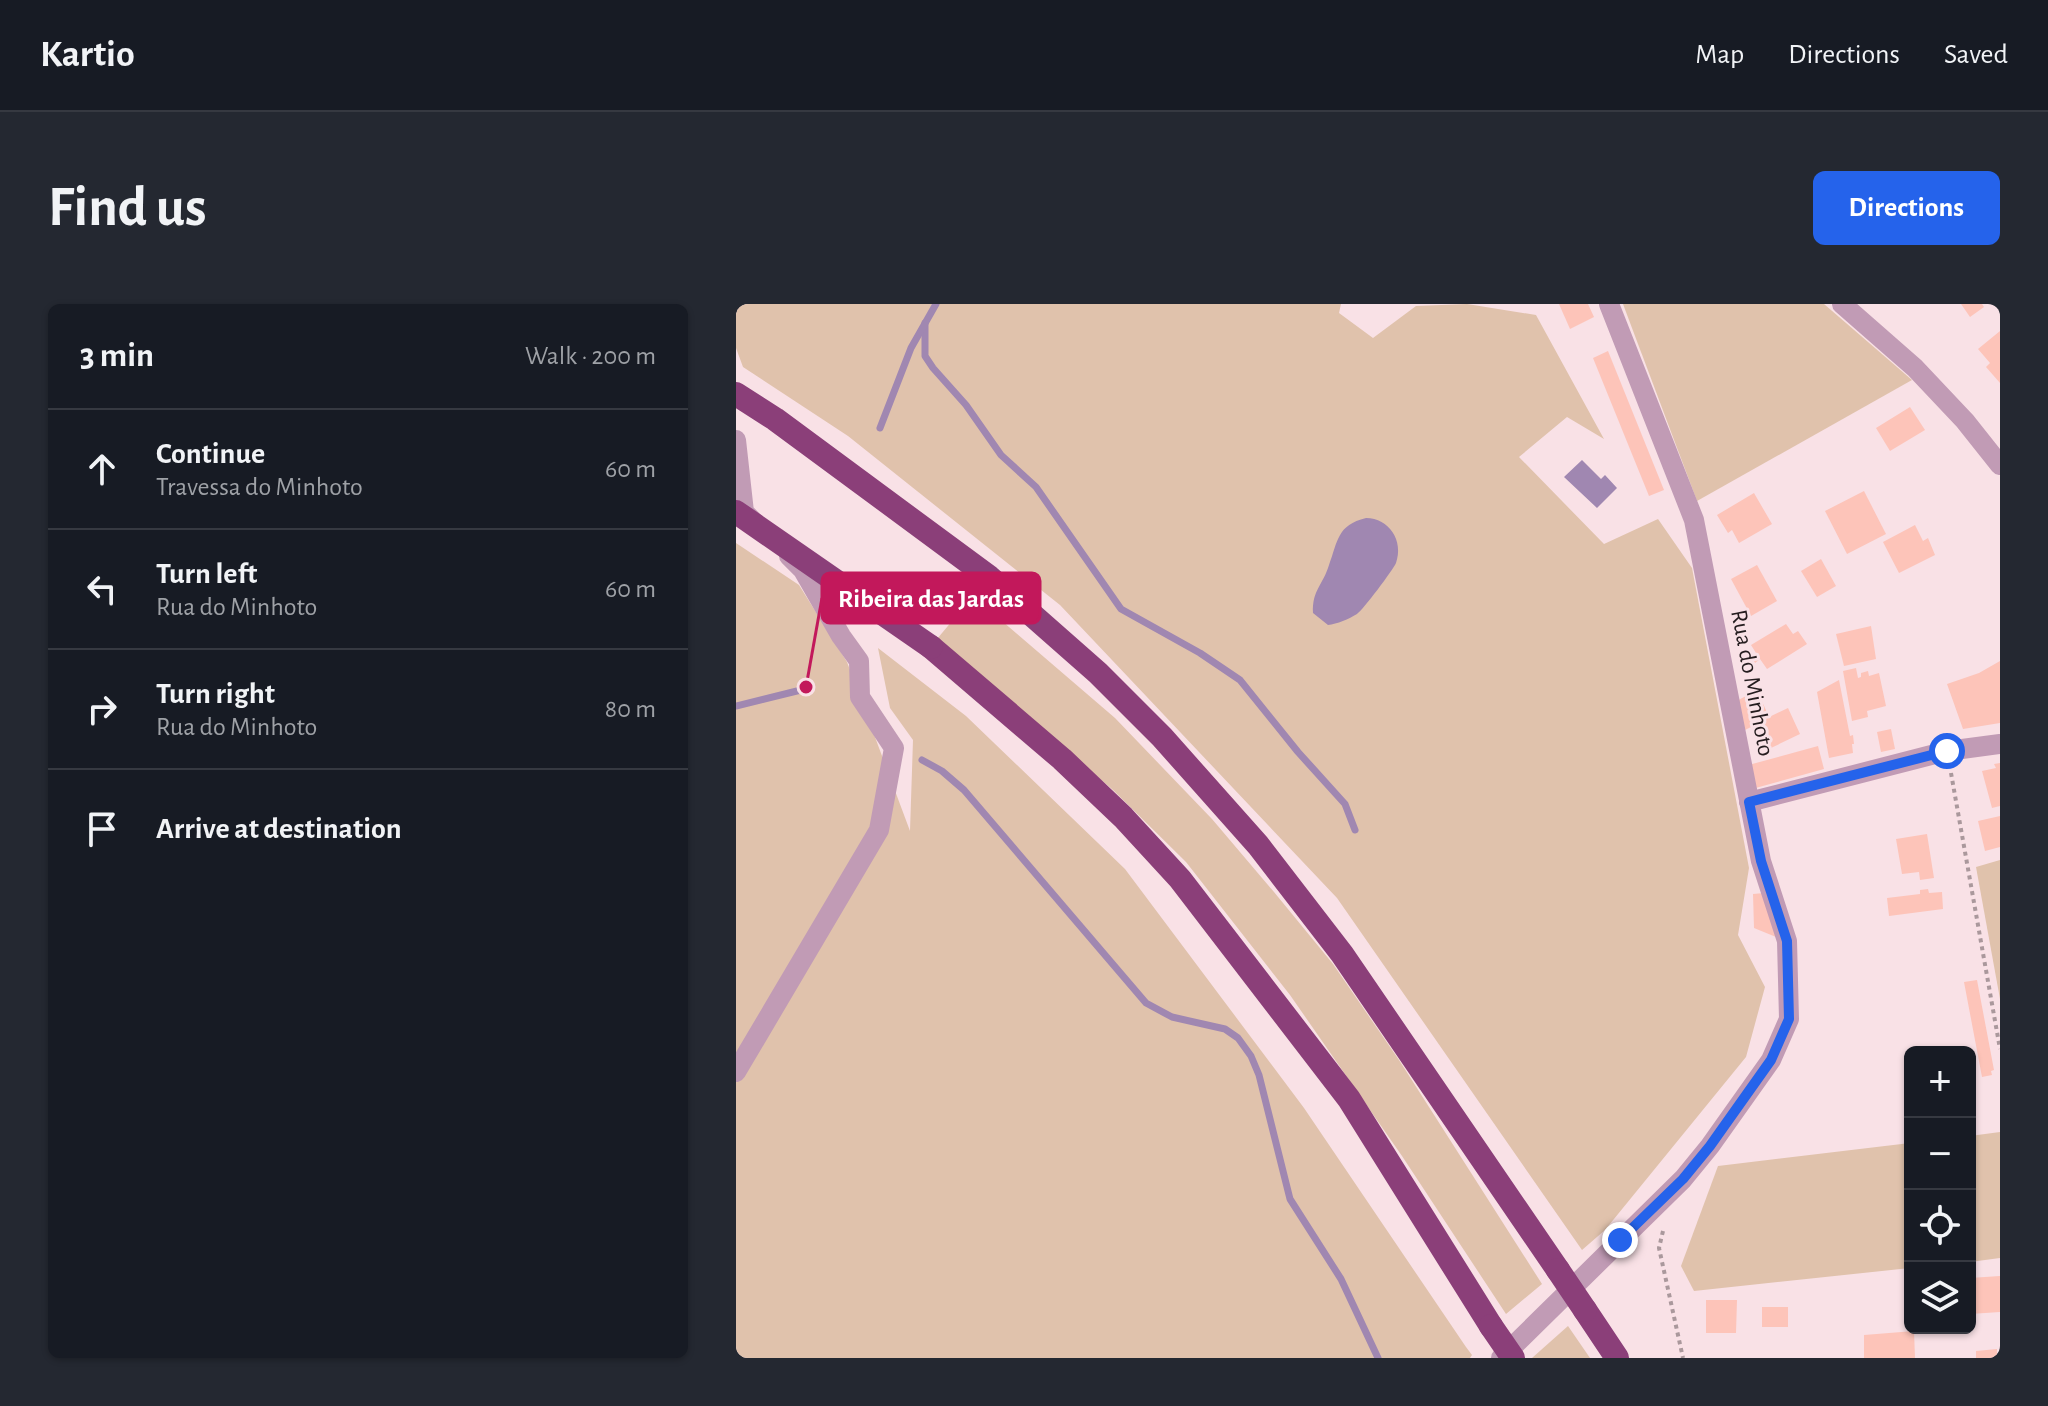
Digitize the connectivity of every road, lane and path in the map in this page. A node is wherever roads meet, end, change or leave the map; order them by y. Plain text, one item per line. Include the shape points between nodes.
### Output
1 (1609, 304) edge
2 (1842, 304) edge
3 (736, 394) edge
4 (736, 440) edge
5 (2000, 465) edge
6 (736, 512) edge
7 (2000, 744) edge
8 (1947, 751) junction
9 (1749, 802) junction
10 (2000, 1049) edge
11 (736, 1072) edge
12 (1665, 1223) dead end
13 (1501, 1358) edge
14 (1513, 1358) edge
15 (1617, 1358) edge
16 (1683, 1358) edge

1 - 9 street, Rua do Minhoto via 1694,520
2 - 5 street via 1915,368
3 - 15 highway, bridge via 989,577 1162,737 1258,845 1342,954
4 - 11 street via 744,512 803,570 859,661 860,697 894,748 879,830
6 - 14 highway, bridge via 931,647 1072,769 1180,879 1349,1099
7 - 8 street
8 - 9 street
8 - 10 path
9 - 13 street, Rua do Minhoto via 1787,941 1789,1019 1771,1060 1683,1179
12 - 16 path via 1659,1248

